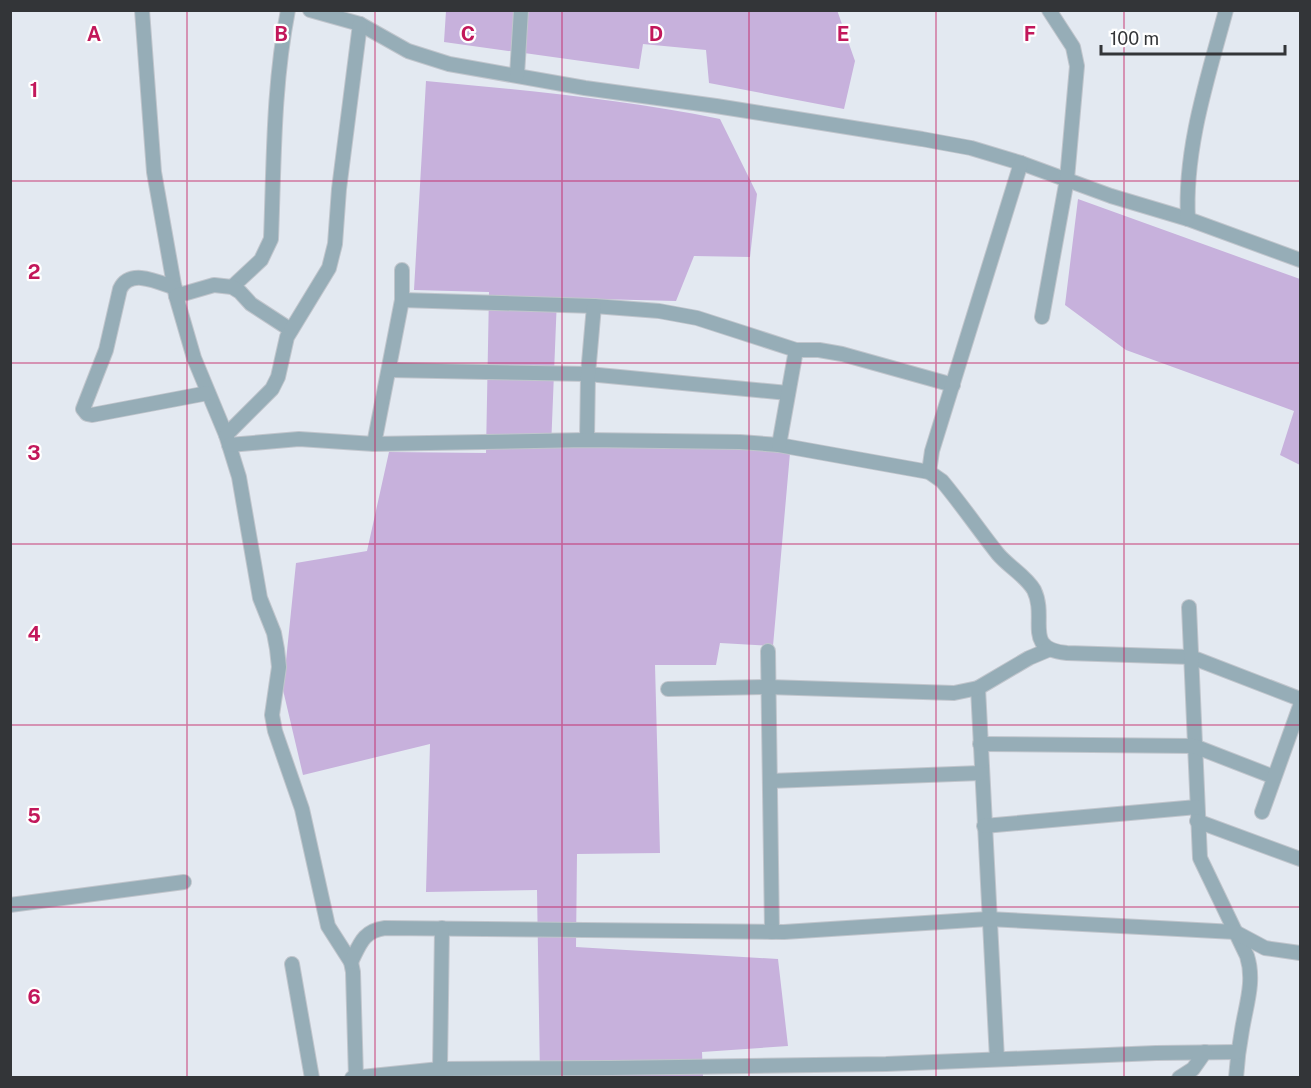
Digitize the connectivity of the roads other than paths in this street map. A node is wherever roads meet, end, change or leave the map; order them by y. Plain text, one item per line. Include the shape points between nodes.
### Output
1 (142, 10) edge
2 (288, 10) edge
3 (310, 10) edge
4 (521, 10) edge
5 (1049, 10) edge
6 (1226, 10) edge
7 (360, 24) junction
8 (517, 75) junction
9 (1021, 163) junction
10 (1067, 179) junction
11 (1188, 219) junction
12 (1300, 260) edge
13 (402, 270) dead end
14 (232, 287) junction
15 (176, 292) junction
16 (402, 300) junction
17 (594, 306) junction
18 (1042, 317) dead end
19 (291, 330) junction
20 (796, 350) junction
21 (388, 370) junction
22 (588, 374) junction
23 (953, 385) junction
24 (208, 393) junction
25 (788, 393) junction
26 (228, 440) junction
27 (587, 440) junction
28 (374, 444) junction
29 (779, 445) junction
30 (929, 472) junction
31 (1189, 607) dead end
32 (1048, 650) junction
33 (768, 651) dead end
34 (1191, 657) junction
35 (768, 687) junction
36 (978, 688) junction
37 (668, 689) dead end
38 (1300, 699) edge
39 (1300, 706) edge
40 (980, 744) junction
41 (1194, 746) junction
42 (981, 773) junction
43 (1274, 777) junction
44 (770, 781) junction
45 (1262, 812) dead end
46 (1197, 814) junction
47 (984, 826) junction
48 (1300, 859) edge
49 (184, 882) dead end
50 (10, 905) edge
51 (988, 919) junction
52 (442, 928) junction
53 (772, 932) junction
54 (1235, 932) junction
55 (1300, 953) edge
56 (351, 962) junction
57 (292, 964) dead end
58 (1205, 1052) junction
59 (1238, 1052) junction
60 (997, 1059) junction
61 (440, 1069) junction
62 (312, 1077) edge
63 (354, 1077) edge
64 (1179, 1077) edge
65 (1236, 1077) edge

1 - 15 street via 154,172
2 - 14 street via 276,97 271,239 261,260
3 - 7 street
4 - 8 street
5 - 10 street via 1073,47 1077,66
6 - 11 street via 1196,133
7 - 8 street via 408,51
7 - 19 street via 332,257 323,280
8 - 9 street via 922,139
9 - 10 street
9 - 23 street
10 - 11 street
10 - 18 street
11 - 12 street
13 - 16 street
14 - 15 street via 214,285
14 - 19 street via 250,304
15 - 24 street
15 - 24 street via 144,279 123,283 106,350 83,409 92,415
16 - 17 street
16 - 21 street
17 - 20 street via 697,318
17 - 22 street
19 - 26 street via 272,390
20 - 23 street via 842,354
20 - 25 street
21 - 22 street
21 - 28 street
22 - 25 street
22 - 27 street
23 - 30 street
24 - 26 street
25 - 29 street
26 - 28 street
26 - 56 street via 239,477 260,598 277,648 274,731 302,809 328,926
27 - 28 street
27 - 29 street
29 - 30 street
30 - 32 street via 942,481 999,556 1032,588 1042,645
31 - 34 street
32 - 34 street
32 - 36 street
33 - 35 street
34 - 38 street
34 - 41 street
35 - 36 street via 954,693
35 - 37 street
35 - 44 street
36 - 40 street
39 - 43 street
40 - 41 street
40 - 42 street
41 - 43 street
41 - 46 street
42 - 44 street
42 - 47 street
43 - 45 street
44 - 53 street
46 - 47 street
46 - 48 street
46 - 54 street via 1200,858
47 - 51 street
49 - 50 street
51 - 53 street
51 - 54 street
51 - 60 street
52 - 53 street
52 - 56 street via 375,929 362,940
52 - 61 street
54 - 55 street via 1265,948
54 - 59 street via 1251,969
56 - 63 street
57 - 62 street
58 - 59 street
58 - 60 street
58 - 64 street via 1192,1069
59 - 65 street
60 - 61 street via 886,1064
61 - 63 street

